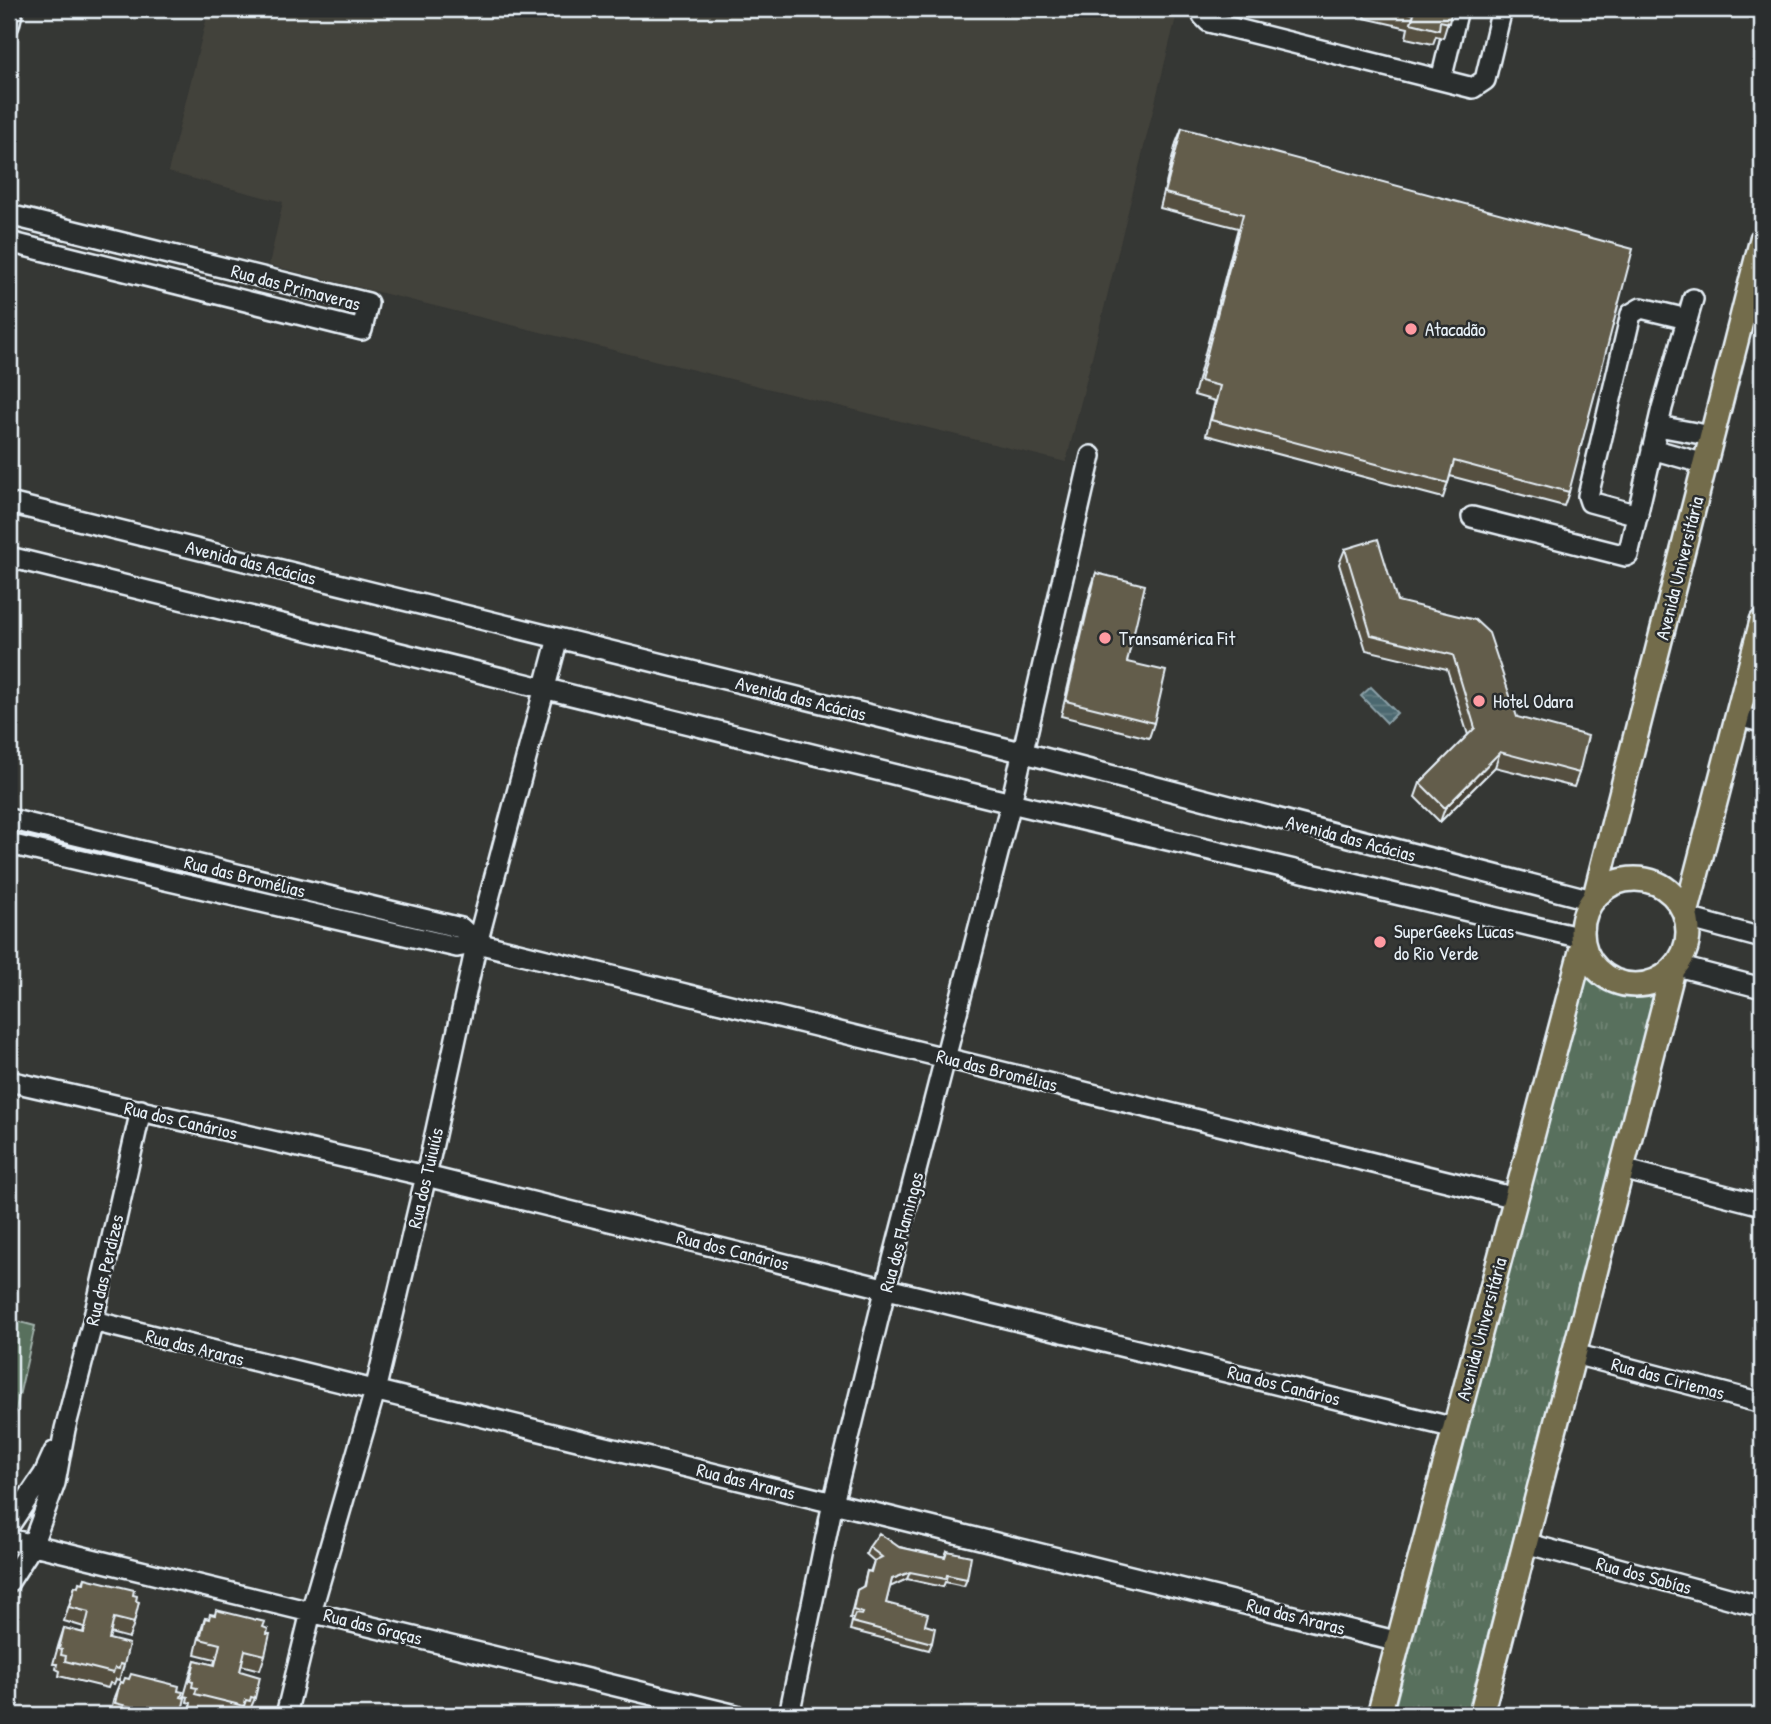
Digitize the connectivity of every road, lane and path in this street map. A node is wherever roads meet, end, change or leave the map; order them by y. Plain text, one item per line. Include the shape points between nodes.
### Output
1 (13, 9) edge
2 (1201, 9) edge
3 (1458, 9) edge
4 (1502, 9) edge
5 (9, 26) edge
6 (1441, 80) junction
7 (9, 215) edge
8 (1762, 239) edge
9 (9, 242) edge
10 (1693, 299) dead end
11 (1688, 319) junction
12 (1658, 426) junction
13 (1712, 436) junction
14 (1652, 449) junction
15 (1091, 456) dead end
16 (1705, 464) junction
17 (9, 502) edge
18 (1638, 515) junction
19 (1472, 517) dead end
20 (9, 557) edge
21 (1762, 621) edge
22 (558, 638) junction
23 (546, 688) junction
24 (1737, 716) junction
25 (1762, 722) edge
26 (1021, 752) junction
27 (1011, 803) junction
28 (9, 819) edge
29 (9, 844) edge
30 (1593, 898) junction
31 (1687, 916) junction
32 (1762, 938) edge
33 (1583, 941) junction
34 (477, 943) junction
35 (1675, 968) junction
36 (1762, 988) edge
37 (946, 1058) junction
38 (9, 1081) edge
39 (141, 1110) junction
40 (1622, 1169) junction
41 (426, 1175) junction
42 (1516, 1198) junction
43 (1762, 1205) edge
44 (886, 1287) junction
45 (93, 1321) junction
46 (1574, 1354) junction
47 (375, 1391) junction
48 (1762, 1403) edge
49 (1455, 1428) junction
50 (65, 1429) junction
51 (833, 1503) junction
52 (9, 1526) edge
53 (9, 1539) edge
54 (1525, 1544) junction
55 (32, 1546) junction
56 (9, 1582) edge
57 (1762, 1607) edge
58 (311, 1612) junction
59 (1399, 1642) junction
60 (286, 1715) edge
61 (736, 1715) edge
62 (789, 1715) edge
63 (1379, 1715) edge
64 (1480, 1715) edge

1 - 5 street
2 - 6 street via 1209,22
3 - 6 street
4 - 6 street via 1485,79 1474,88
7 - 9 street, Rua das Primaveras via 368,303 362,330
8 - 13 main road, Avenida Universitária
10 - 11 street
11 - 12 street
11 - 18 street via 1635,310 1621,351 1588,496 1590,502
12 - 13 street
12 - 14 street
13 - 16 main road, Avenida Universitária
14 - 16 street
14 - 18 street
15 - 26 street, Rua dos Flamingos
16 - 30 main road, Avenida Universitária
17 - 22 street, Avenida das Acácias
18 - 19 street via 1626,556
20 - 23 street
21 - 24 main road
22 - 23 street, Rua dos Tuiuiús
22 - 26 street, Avenida das Acácias
23 - 27 street
23 - 34 street, Rua dos Tuiuiús
24 - 25 street
24 - 31 main road
26 - 27 street, Rua dos Flamingos
26 - 30 street, Avenida das Acácias
27 - 33 street
27 - 37 street, Rua dos Flamingos
28 - 34 street, Rua das Bromélias via 461,928
29 - 34 street, Rua das Bromélias via 457,947
30 - 31 main road via 1621,880 1648,880 1671,892
30 - 33 main road via 1583,919
31 - 32 street
31 - 35 main road via 1688,943
33 - 35 main road via 1595,967 1616,982 1653,983
33 - 42 main road, Avenida Universitária
34 - 37 street, Rua das Bromélias
34 - 41 street, Rua dos Tuiuiús
35 - 36 street
35 - 40 main road
37 - 42 street, Rua das Bromélias
37 - 44 street, Rua dos Flamingos
38 - 39 street, Rua dos Canários
39 - 41 street, Rua dos Canários
39 - 45 street, Rua das Perdizes
40 - 43 street
40 - 46 main road
41 - 44 street, Rua dos Canários
41 - 47 street, Rua dos Tuiuiús
42 - 49 main road, Avenida Universitária
44 - 49 street, Rua dos Canários
44 - 51 street, Rua dos Flamingos
45 - 47 street, Rua das Araras
45 - 50 street, Rua das Perdizes
46 - 48 street, Rua das Ciriemas
46 - 54 main road
47 - 51 street, Rua das Araras
47 - 58 street, Rua dos Tuiuiús
49 - 59 main road, Avenida Universitária
50 - 52 street, Rua das Perdizes via 44,1474
50 - 55 street, Rua das Perdizes via 55,1483
51 - 59 street, Rua das Araras
51 - 62 street, Rua dos Flamingos
53 - 55 street, Rua das Graças
54 - 57 street, Rua dos Sabías
54 - 64 main road
55 - 56 street, Rua das Perdizes
55 - 58 street, Rua das Graças
58 - 60 street, Rua dos Tuiuiús
58 - 61 street, Rua das Graças
59 - 63 main road, Avenida Universitária

